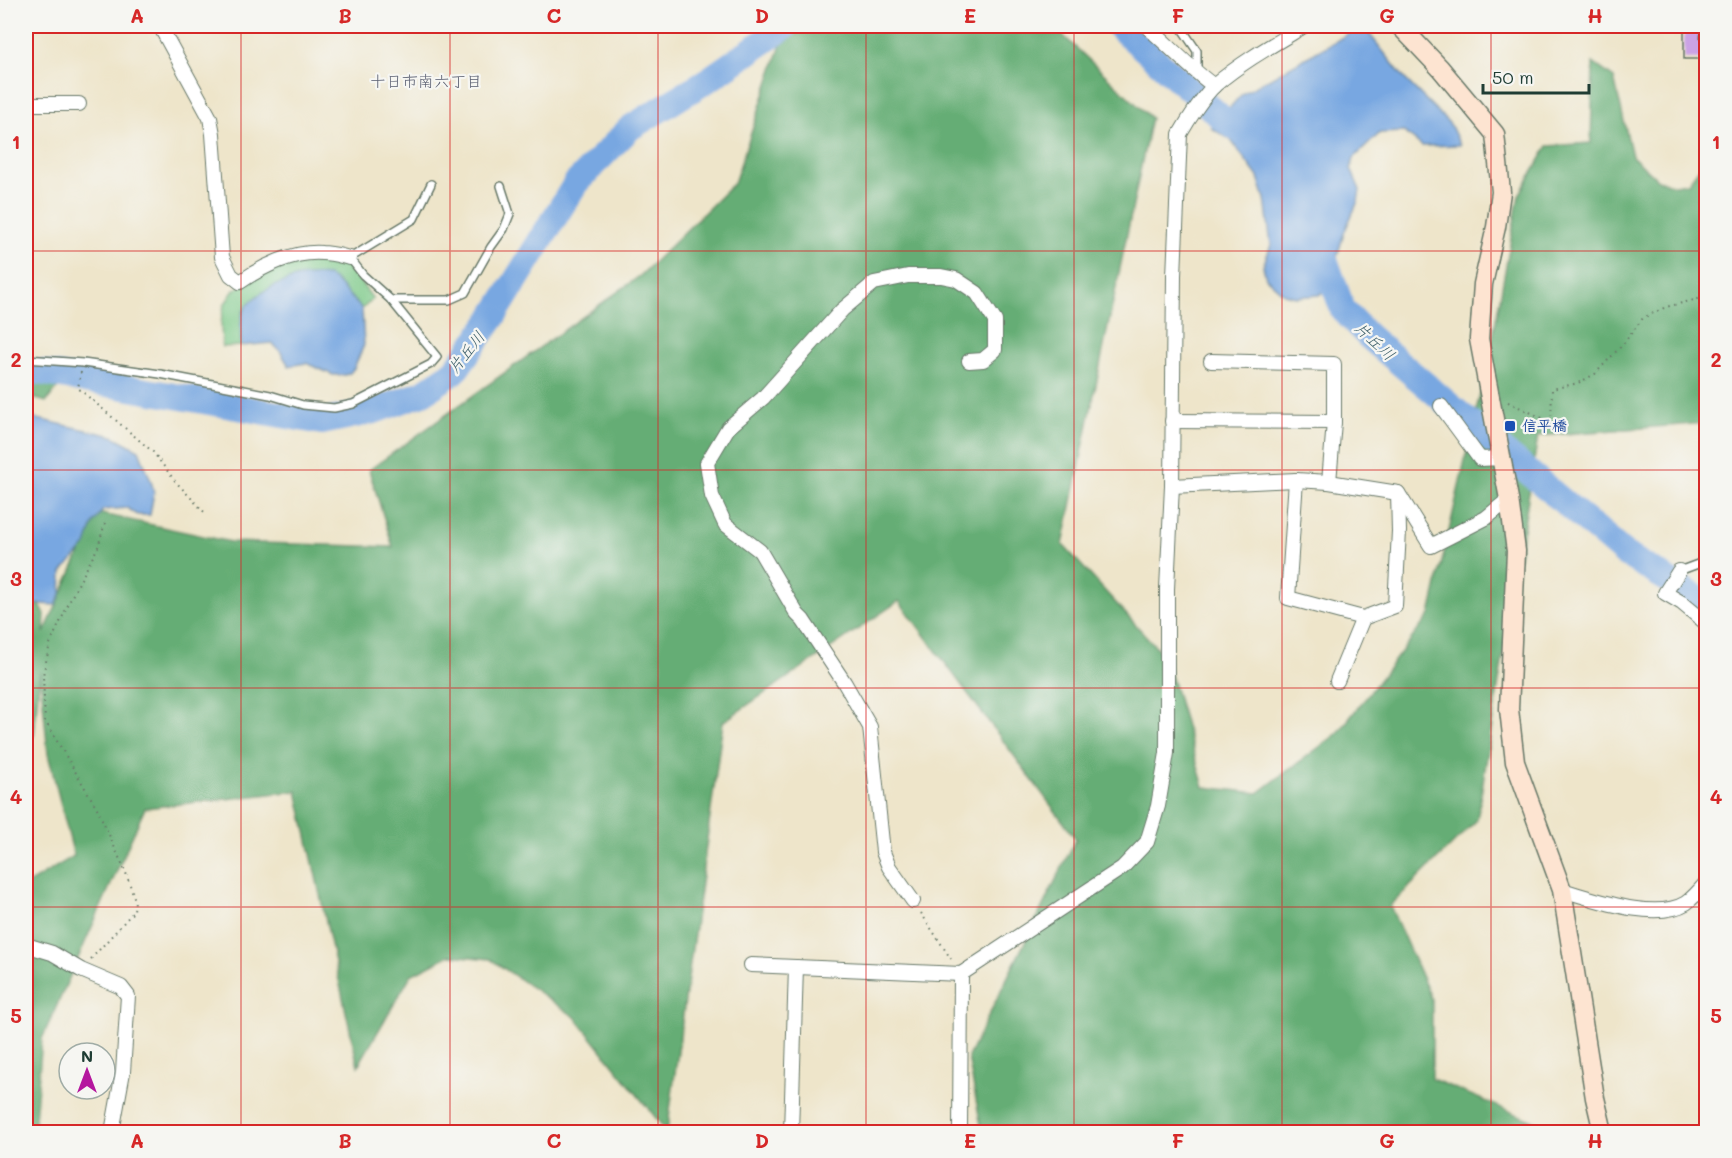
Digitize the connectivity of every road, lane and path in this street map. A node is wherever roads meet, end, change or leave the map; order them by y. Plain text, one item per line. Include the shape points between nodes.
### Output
1 (160, 26) edge
2 (1146, 26) edge
3 (1180, 26) edge
4 (1304, 26) edge
5 (1400, 26) edge
6 (1197, 74) junction
7 (1214, 86) junction
8 (26, 104) edge
9 (79, 104) dead end
10 (430, 184) dead end
11 (501, 186) dead end
12 (350, 258) junction
13 (1707, 297) edge
14 (392, 300) junction
15 (26, 359) edge
16 (969, 361) dead end
17 (1211, 361) dead end
18 (81, 371) dead end
19 (1489, 394) junction
20 (1440, 406) dead end
21 (1172, 421) junction
22 (1334, 423) junction
23 (1502, 458) junction
24 (1296, 480) junction
25 (1329, 482) junction
26 (1172, 486) junction
27 (1398, 493) junction
28 (1509, 499) junction
29 (207, 515) dead end
30 (105, 523) dead end
31 (1707, 561) edge
32 (1679, 571) joint
33 (1363, 618) junction
34 (1707, 623) edge
35 (1337, 681) dead end
36 (1707, 884) edge
37 (1562, 890) junction
38 (913, 901) joint
39 (26, 945) edge
40 (751, 965) dead end
41 (796, 967) junction
42 (81, 970) junction
43 (961, 974) junction
44 (112, 1132) edge
45 (791, 1132) edge
46 (960, 1132) edge
47 (1603, 1132) edge

1 - 12 street via 210,118 222,257 231,275 240,282 278,260 321,252
2 - 6 street
3 - 6 lane via 1197,51
4 - 7 street
5 - 19 street via 1495,134 1501,192 1483,284 1479,339
6 - 7 street
7 - 21 street via 1180,134
8 - 9 street
10 - 12 lane via 414,219
11 - 14 lane via 510,214 465,293 449,300
12 - 14 lane
13 - 19 path via 1666,307 1643,318 1595,374 1552,389 1551,422
14 - 15 lane via 437,357 431,364 353,404 334,408 303,405 160,374
16 - 38 street via 983,360 995,350 995,321 977,293 956,279 942,276 908,276 874,283 842,310 763,398 728,428 707,463 712,496 724,524 760,550 870,728 883,852
17 - 22 street via 1335,364
18 - 29 path via 78,388 153,452
19 - 23 street
20 - 23 street via 1480,459
21 - 22 street
21 - 26 street
22 - 25 street
23 - 28 street
24 - 25 street
24 - 26 street
24 - 33 street via 1288,598
25 - 27 street
26 - 43 street via 1167,589 1167,753 1147,842 1122,868
27 - 28 street via 1431,546 1486,518
27 - 33 street via 1395,606
28 - 37 street via 1516,550 1509,709 1515,762
30 - 42 path via 98,547 50,644 43,675 45,721 97,808 135,900 134,911
31 - 32 lane
32 - 34 street via 1665,593
33 - 35 street
36 - 37 street via 1685,903 1667,909 1634,909
37 - 47 street
38 - 43 path
39 - 42 street via 52,953
40 - 41 street
41 - 43 street
41 - 45 street
42 - 44 street via 121,987 128,996 123,1072
43 - 46 street

